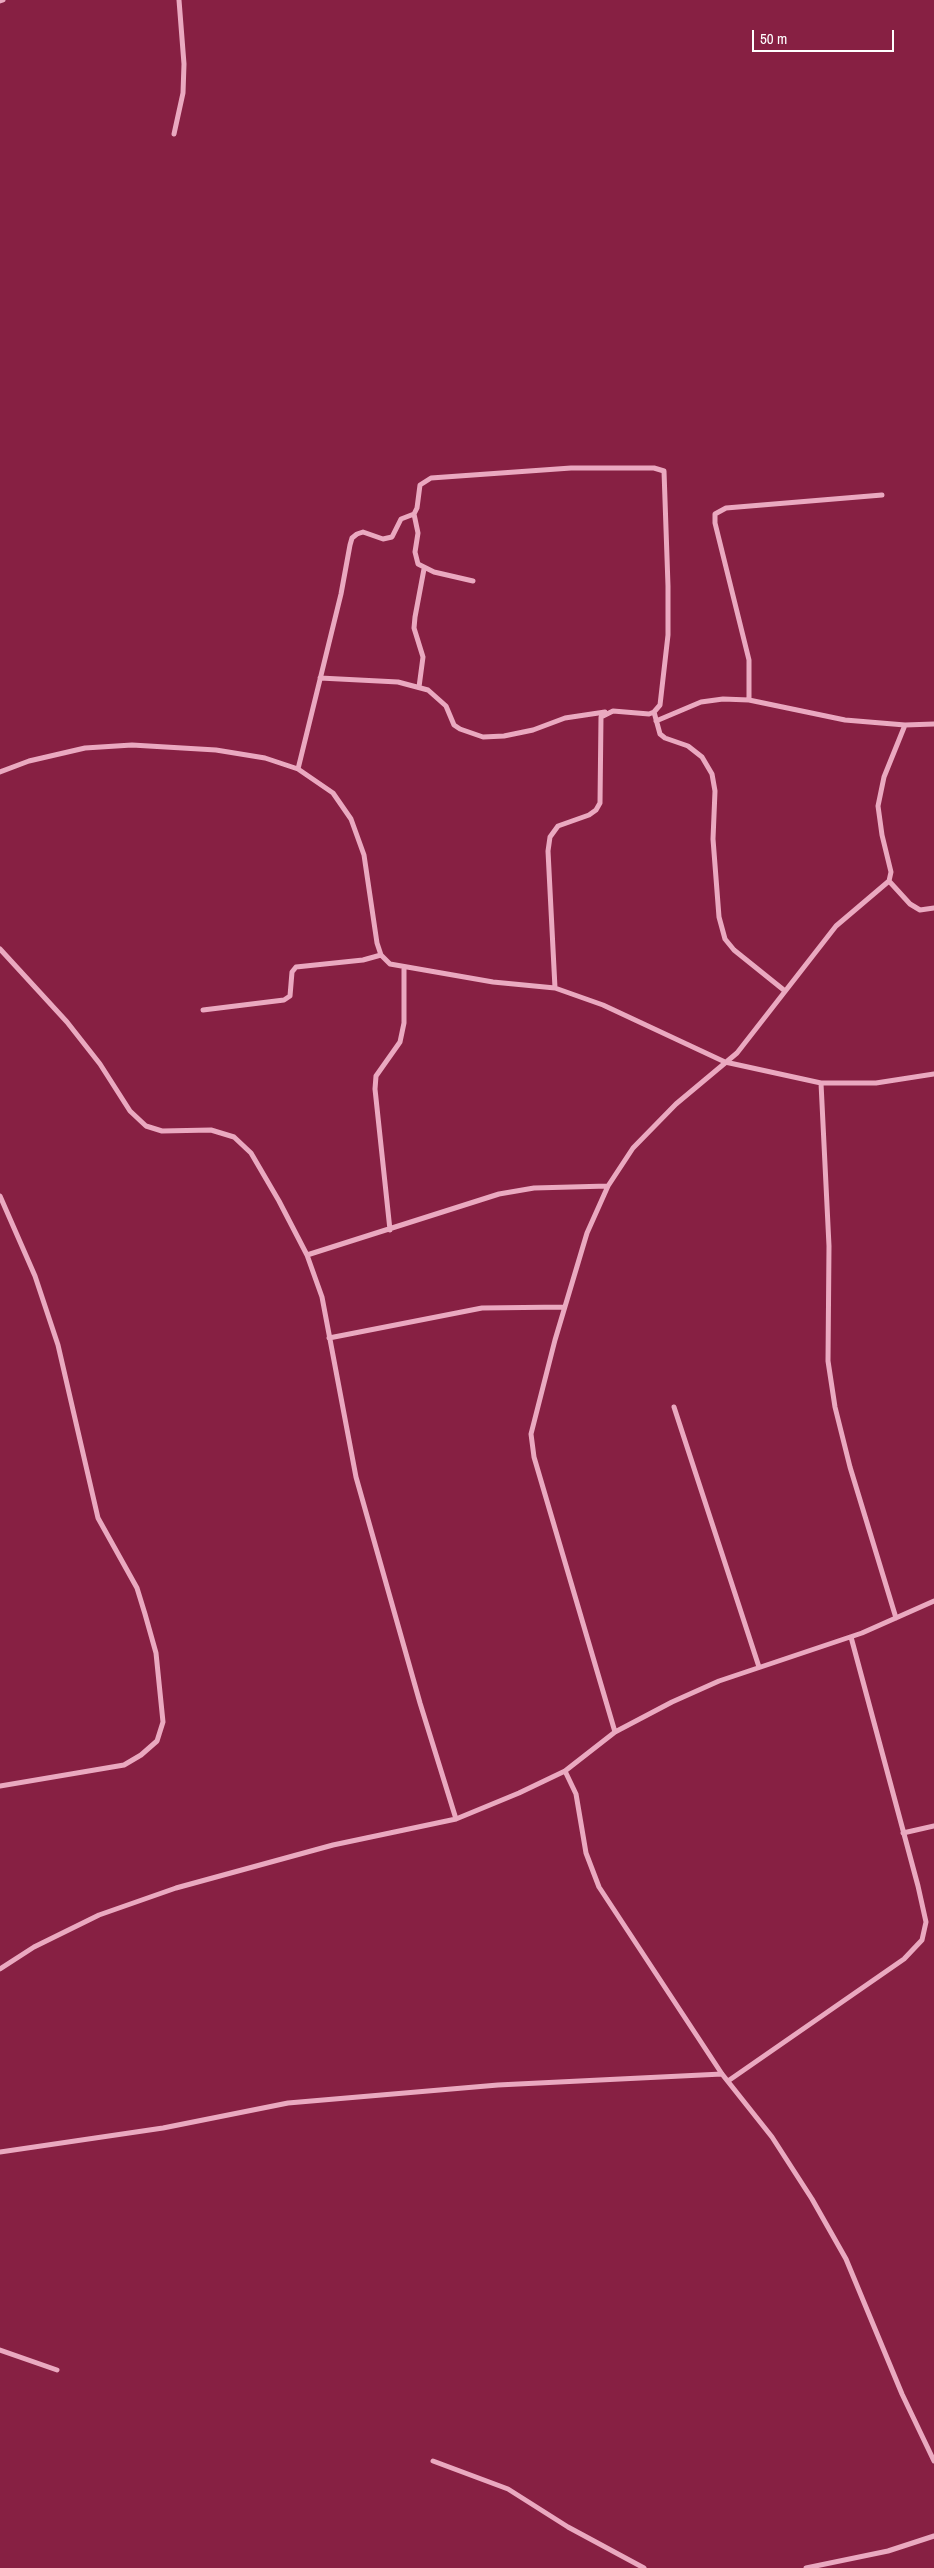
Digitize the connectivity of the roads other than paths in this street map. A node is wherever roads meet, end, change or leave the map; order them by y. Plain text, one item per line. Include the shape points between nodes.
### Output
1 (179, 0) edge
2 (174, 134) dead end
3 (882, 495) dead end
4 (414, 514) junction
5 (424, 569) junction
6 (473, 581) dead end
7 (320, 678) junction
8 (419, 687) junction
9 (749, 700) junction
10 (606, 712) junction
11 (654, 712) junction
12 (656, 721) junction
13 (934, 724) edge
14 (905, 726) junction
15 (298, 769) junction
16 (0, 772) edge
17 (889, 881) junction
18 (934, 908) edge
19 (0, 949) edge
20 (381, 955) junction
21 (404, 968) junction
22 (555, 988) junction
23 (785, 991) junction
24 (203, 1010) dead end
25 (725, 1062) junction
26 (934, 1074) edge
27 (821, 1083) junction
28 (608, 1186) junction
29 (0, 1196) edge
30 (390, 1230) junction
31 (307, 1255) junction
32 (565, 1307) junction
33 (329, 1338) junction
34 (674, 1407) dead end
35 (934, 1601) edge
36 (896, 1618) junction
37 (851, 1637) junction
38 (759, 1667) junction
39 (615, 1732) junction
40 (564, 1771) junction
41 (0, 1786) edge
42 (456, 1819) junction
43 (934, 1826) edge
44 (903, 1833) junction
45 (0, 1969) edge
46 (722, 2074) junction
47 (728, 2081) junction
48 (0, 2152) edge
49 (0, 2350) edge
50 (57, 2370) dead end
51 (433, 2461) dead end
52 (934, 2461) edge
53 (934, 2536) edge
54 (644, 2568) edge
55 (806, 2568) edge

1 - 2 street via 183,92
3 - 9 street via 726,508 715,514 749,660
4 - 5 street via 418,533 415,559
4 - 7 street via 401,519 396,532 388,539 363,532 352,538
4 - 11 street via 420,485 431,478 571,468 654,468 664,472 668,635 660,705
5 - 6 street
5 - 8 street via 415,622 423,657
7 - 8 street via 398,682
7 - 15 street
8 - 10 street via 439,698 454,725 483,737 504,736 565,718
9 - 12 street via 700,702
9 - 14 street via 845,720
10 - 11 street
10 - 22 street via 600,723 600,803 589,815 558,826 550,837
11 - 12 street
12 - 23 street via 664,738 688,746 702,757 712,774 718,917 726,939 734,950
13 - 14 street
14 - 17 street via 884,777 878,806 891,872
15 - 16 street via 265,758 216,750 132,745 85,748 29,761
15 - 20 street via 333,793 351,819 364,856
17 - 18 street via 915,907 920,910
17 - 23 street via 836,926
19 - 31 street via 67,1022 100,1064 130,1111 146,1126 162,1131 211,1130 234,1137 251,1153
20 - 21 street via 390,964
20 - 24 street via 296,967 292,972 290,996 284,1000
21 - 22 street
21 - 30 street via 404,1022 400,1042 376,1076 375,1089
22 - 25 street via 603,1005
23 - 25 street via 757,1030
25 - 27 street
25 - 28 street via 676,1104 633,1148
26 - 27 street via 876,1082
27 - 36 street via 829,1246 828,1361 850,1467
28 - 30 street via 534,1188 499,1194
28 - 32 street via 587,1233
29 - 41 street via 34,1276 58,1345 98,1518 136,1588 145,1614 156,1653 163,1722 157,1741 141,1756 124,1765
30 - 31 street
31 - 33 street via 322,1297
32 - 33 street via 482,1308
32 - 39 street via 531,1434 534,1457
33 - 42 street via 356,1477
34 - 38 street
35 - 36 street
36 - 37 street
37 - 38 street
37 - 44 street
38 - 39 street via 672,1702
39 - 40 street
40 - 42 street
40 - 46 street via 576,1794 586,1853 599,1887
42 - 45 street via 333,1845 176,1888 99,1915 34,1947
43 - 44 street
44 - 47 street via 926,1922 922,1940 904,1959
46 - 47 street
46 - 48 street via 479,2086 288,2103 164,2128
47 - 52 street via 772,2137 846,2259 902,2394
49 - 50 street
51 - 54 street via 508,2489
53 - 55 street via 888,2551

